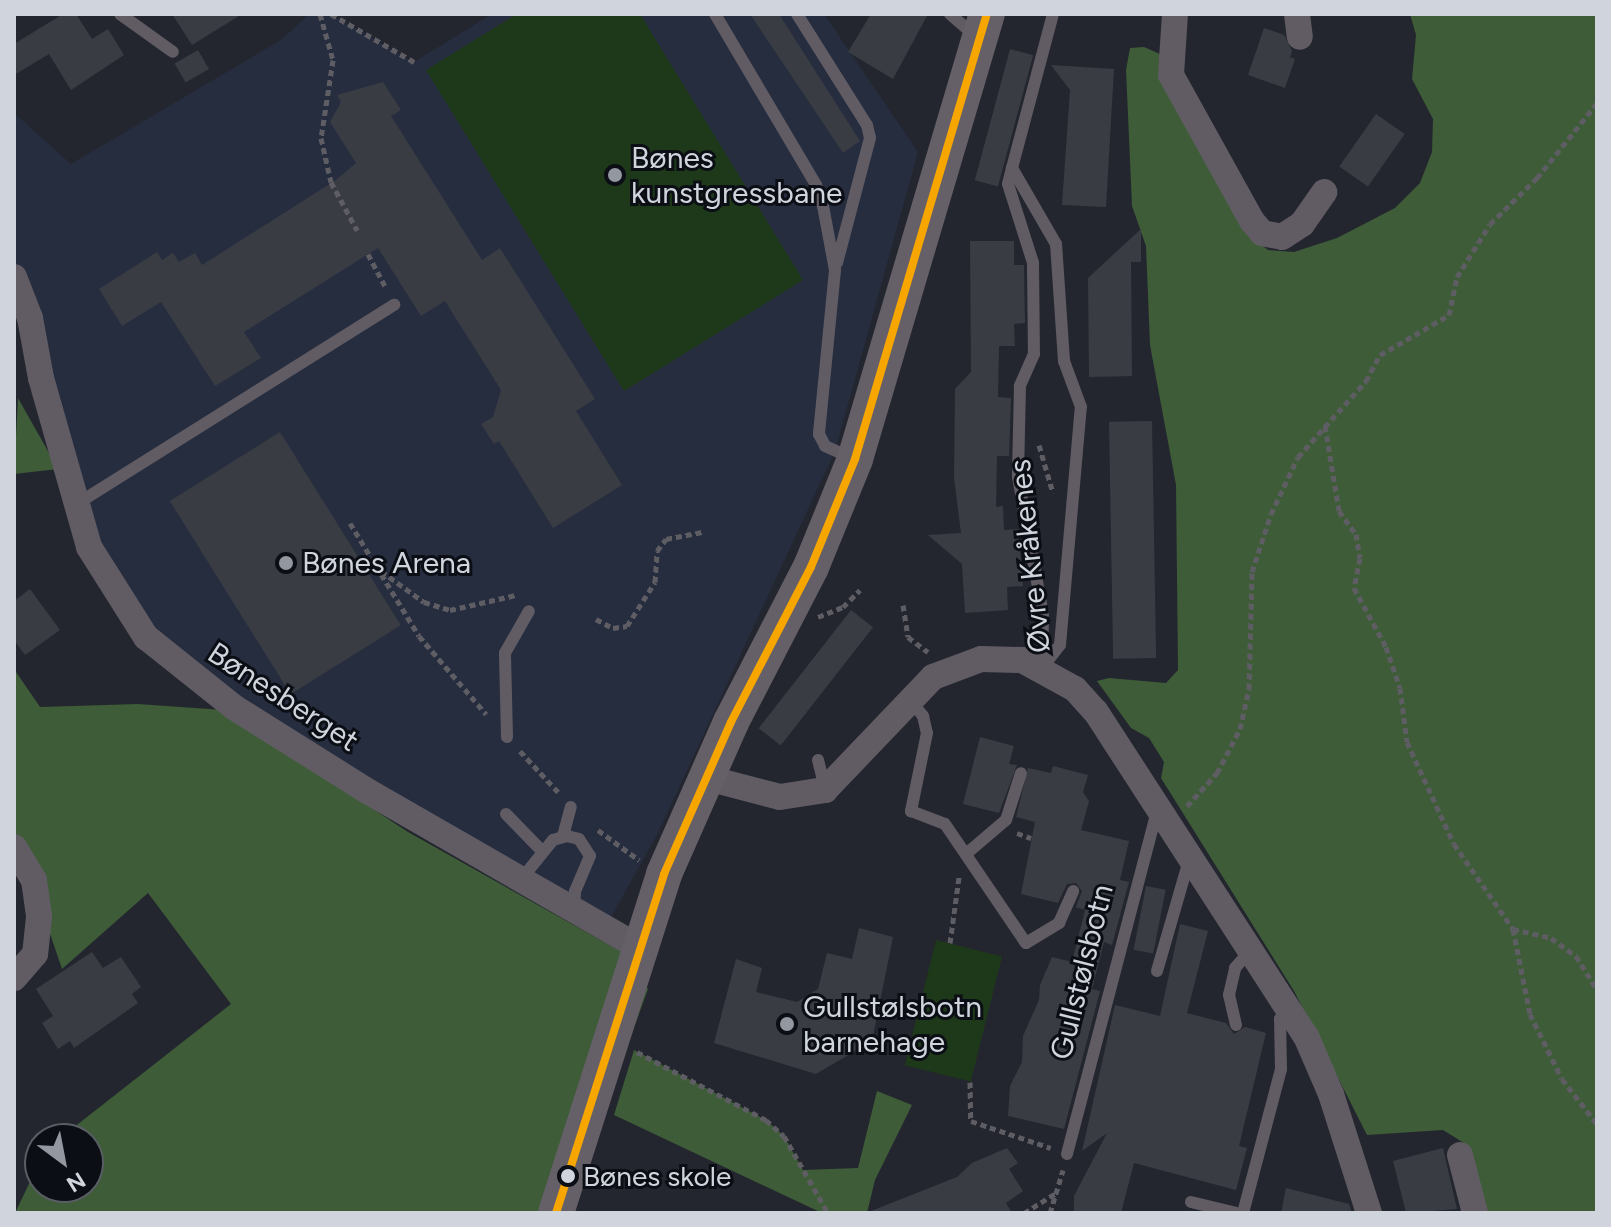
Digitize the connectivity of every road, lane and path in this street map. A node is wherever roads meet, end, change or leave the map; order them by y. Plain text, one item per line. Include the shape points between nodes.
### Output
1 (120, 14) edge
2 (320, 14) edge
3 (331, 14) edge
4 (715, 14) edge
5 (797, 14) edge
6 (950, 14) edge
7 (1053, 14) edge
8 (1175, 14) edge
9 (983, 27) edge
10 (173, 52) dead end
11 (414, 62) dead end
12 (1597, 103) edge
13 (1012, 168) junction
14 (1324, 192) dead end
15 (357, 230) dead end
16 (368, 254) dead end
17 (835, 270) junction
18 (14, 277) edge
19 (394, 305) joint
20 (1325, 426) junction
21 (1037, 436) dead end
22 (855, 459) junction
23 (75, 505) junction
24 (1069, 512) junction
25 (703, 532) dead end
26 (377, 568) dead end
27 (860, 590) dead end
28 (516, 595) dead end
29 (529, 611) dead end
30 (818, 617) dead end
31 (596, 619) dead end
32 (1042, 668) junction
33 (909, 698) junction
34 (507, 737) dead end
35 (818, 760) dead end
36 (1021, 773) dead end
37 (707, 778) junction
38 (825, 790) junction
39 (571, 807) dead end
40 (1162, 813) junction
41 (506, 814) dead end
42 (563, 836) junction
43 (14, 847) edge
44 (542, 851) junction
45 (966, 854) junction
46 (1190, 857) junction
47 (519, 882) junction
48 (1073, 891) dead end
49 (575, 914) junction
50 (1513, 929) junction
51 (950, 943) dead end
52 (640, 948) junction
53 (1252, 948) junction
54 (1157, 971) dead end
55 (14, 978) edge
56 (1597, 989) edge
57 (1290, 1007) junction
58 (1236, 1025) dead end
59 (634, 1050) dead end
60 (970, 1082) dead end
61 (1597, 1124) edge
62 (1067, 1154) junction
63 (1460, 1155) dead end
64 (1057, 1192) junction
65 (1191, 1202) dead end
66 (556, 1213) edge
67 (828, 1213) edge
68 (1024, 1213) edge
69 (1050, 1213) edge
70 (1236, 1213) edge
71 (1243, 1213) edge
72 (1369, 1213) edge
73 (1475, 1213) edge

1 - 10 lane
2 - 15 path via 333,60 321,138 331,182
3 - 11 path
4 - 17 lane via 816,185
5 - 17 lane via 867,125 870,138
6 - 9 lane
7 - 13 lane, Øvre Kråkenes
8 - 14 street via 1171,75 1262,233 1282,237 1302,224
9 - 22 main road
12 - 20 path via 1537,178 1490,224 1457,277 1449,315 1380,355 1366,381
13 - 24 lane, Øvre Kråkenes via 1048,224 1058,254 1064,361 1081,407 1080,453
13 - 32 lane, Øvre Kråkenes via 1008,184 1033,263 1034,354 1020,386 1018,477 1043,615
16 - 19 path
17 - 22 lane via 819,434 825,446
18 - 23 street, Bønesberget via 30,318
19 - 23 lane
20 - 40 path via 1298,457 1252,572 1249,689 1240,729 1217,773
20 - 50 path via 1339,511 1356,534 1360,558 1354,588 1391,661 1407,742 1454,844
21 - 24 path via 1054,497
22 - 37 main road via 811,567
23 - 47 street, Bønesberget via 89,547 122,605 173,663 235,708
24 - 32 lane, Øvre Kråkenes via 1060,645
25 - 31 path via 666,539 657,551 655,582 627,626 613,628
26 - 28 path via 424,602 450,610
27 - 30 path via 843,607
29 - 34 lane via 505,653
32 - 33 street via 1003,657 981,659 933,677
32 - 40 street via 1075,689 1096,712
33 - 38 street via 847,772
33 - 45 lane, Gullstølsbotn via 923,716 927,733 909,806 945,824
35 - 38 lane
36 - 45 lane via 1006,820
37 - 38 street via 780,797
37 - 52 main road via 664,874
39 - 42 lane
40 - 46 street
40 - 62 lane, Gullstølsbotn
41 - 44 lane
42 - 44 lane
42 - 49 lane via 579,839 590,856 572,905
43 - 55 street via 34,880 39,917 35,954
44 - 47 lane
45 - 48 lane, Gullstølsbotn via 1026,943 1059,923
45 - 51 path via 953,897
46 - 53 street
46 - 54 lane
47 - 49 street, Bønesberget
49 - 52 street, Bønesberget
50 - 56 path via 1551,938 1576,956
50 - 61 path via 1530,1014 1562,1079
52 - 66 main road
53 - 57 street
53 - 58 lane via 1235,968 1229,995
57 - 71 lane via 1280,1019 1281,1069
57 - 72 street via 1331,1094
59 - 67 path via 766,1120 784,1136
60 - 62 path via 971,1121
62 - 64 path
63 - 73 street
64 - 68 path
64 - 69 path
65 - 70 lane

